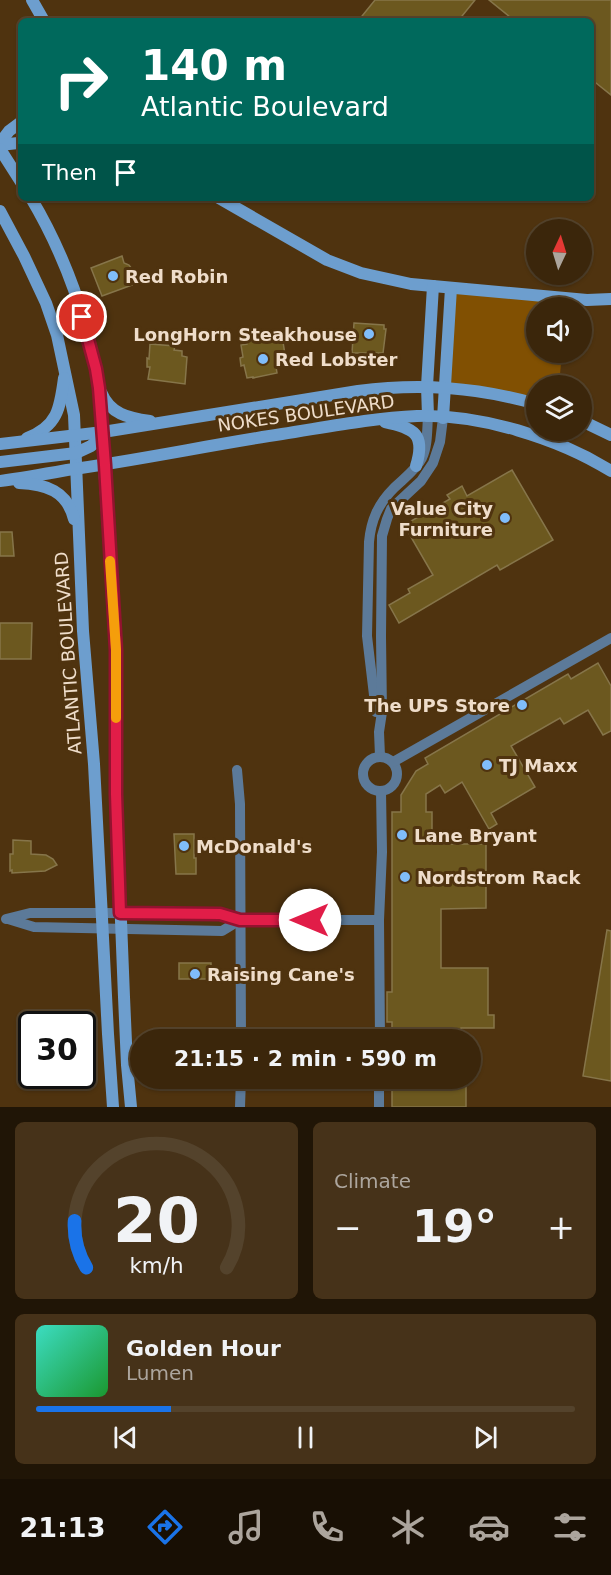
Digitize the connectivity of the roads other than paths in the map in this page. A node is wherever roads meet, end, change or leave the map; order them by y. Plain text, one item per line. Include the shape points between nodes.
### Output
1 (32, 0) edge
2 (42, 18) edge
3 (18, 124) edge
4 (18, 143) edge
5 (0, 146) edge
6 (18, 177) edge
7 (32, 201) edge
8 (224, 201) edge
9 (0, 211) edge
10 (434, 286) junction
11 (451, 288) junction
12 (611, 299) edge
13 (65, 369) junction
14 (427, 386) junction
15 (444, 387) junction
16 (99, 388) junction
17 (526, 401) edge
18 (428, 416) junction
19 (443, 418) junction
20 (375, 419) junction
21 (163, 422) junction
22 (592, 426) edge
23 (103, 432) junction
24 (75, 435) junction
25 (611, 435) edge
26 (15, 442) junction
27 (0, 444) edge
28 (76, 453) junction
29 (0, 462) edge
30 (105, 465) junction
31 (416, 466) junction
32 (76, 469) junction
33 (611, 471) edge
34 (0, 482) edge
35 (78, 532) junction
36 (611, 638) edge
37 (379, 732) junction
38 (380, 756) junction
39 (393, 762) junction
40 (237, 770) dead end
41 (381, 791) junction
42 (102, 913) junction
43 (120, 913) junction
44 (3, 919) edge
45 (240, 920) junction
46 (379, 920) junction
47 (102, 929) junction
48 (121, 929) junction
49 (241, 1029) edge
50 (380, 1029) edge
51 (241, 1089) edge
52 (379, 1089) edge
53 (113, 1107) edge
54 (131, 1107) edge
55 (240, 1107) edge
56 (379, 1107) edge

1 - 2 main road
3 - 5 main road
4 - 5 main road
5 - 6 main road
7 - 16 main road via 75,295
8 - 10 main road via 340,265 388,280
9 - 13 main road, ATLANTIC BOULEVARD via 46,303
10 - 11 main road
10 - 14 main road
11 - 12 main road
11 - 15 main road
13 - 24 main road, ATLANTIC BOULEVARD
13 - 26 main road via 56,415 35,435
14 - 15 main road, NOKES BOULEVARD
14 - 18 main road
14 - 21 main road, NOKES BOULEVARD via 357,391
15 - 17 main road, NOKES BOULEVARD
15 - 19 main road
16 - 21 main road via 118,413
16 - 23 main road
18 - 19 main road, NOKES BOULEVARD
18 - 20 main road, NOKES BOULEVARD
18 - 31 street via 425,449
19 - 33 main road, NOKES BOULEVARD via 529,434
19 - 37 street via 434,463 391,510 383,534
20 - 30 main road, NOKES BOULEVARD
20 - 31 main road via 403,426 418,436
21 - 23 main road, NOKES BOULEVARD
22 - 25 main road
23 - 24 main road, NOKES BOULEVARD
23 - 28 main road via 91,446
23 - 30 main road
24 - 26 main road, NOKES BOULEVARD
24 - 28 main road, ATLANTIC BOULEVARD
26 - 27 main road, NOKES BOULEVARD
28 - 29 main road
28 - 32 main road, ATLANTIC BOULEVARD
30 - 32 main road, NOKES BOULEVARD
30 - 43 main road via 116,650
31 - 37 street via 391,491 370,528 367,636
32 - 34 main road, NOKES BOULEVARD
32 - 35 main road, ATLANTIC BOULEVARD
34 - 35 main road via 53,489 72,511
35 - 42 main road, ATLANTIC BOULEVARD
36 - 39 street
37 - 38 street
38 - 39 street
38 - 41 street via 367,762 363,776 370,788
39 - 41 street via 397,768 396,782
40 - 45 street
41 - 46 street
42 - 43 street
42 - 44 street via 30,913
42 - 47 main road, ATLANTIC BOULEVARD
43 - 45 street via 220,914
43 - 48 main road
44 - 47 street via 34,927
45 - 46 street
45 - 48 street via 222,931
45 - 49 street
46 - 50 street
47 - 48 street
47 - 53 main road, ATLANTIC BOULEVARD
48 - 54 main road
51 - 55 street
52 - 56 street

